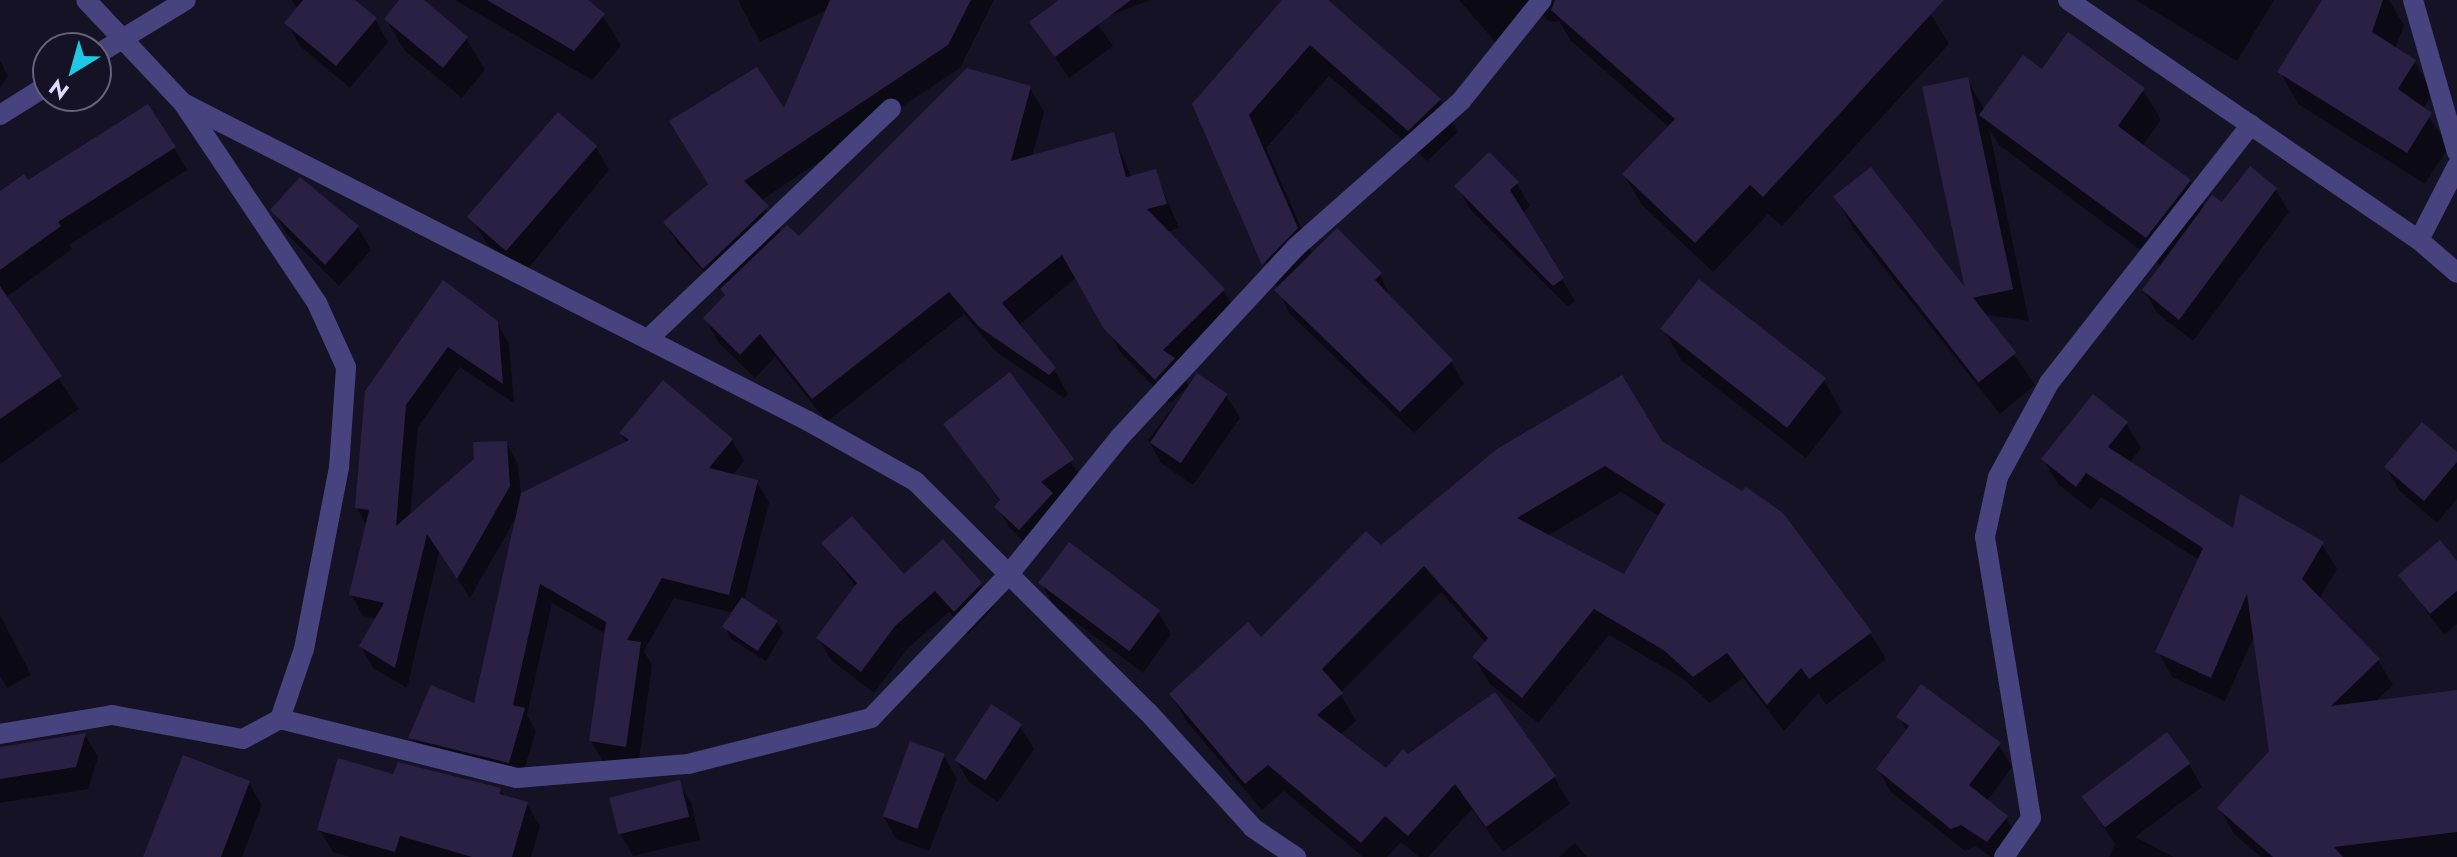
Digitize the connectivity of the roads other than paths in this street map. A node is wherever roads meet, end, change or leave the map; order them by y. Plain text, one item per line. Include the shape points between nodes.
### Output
1 (86, 0) edge
2 (186, 0) edge
3 (1542, 0) edge
4 (2068, 0) edge
5 (2413, 0) edge
6 (124, 37) junction
7 (112, 45) edge
8 (32, 95) edge
9 (183, 103) junction
10 (891, 108) dead end
11 (0, 115) edge
12 (2251, 124) junction
13 (2457, 152) edge
14 (2457, 166) edge
15 (2419, 240) junction
16 (2457, 273) edge
17 (648, 339) junction
18 (1009, 574) junction
19 (280, 719) junction
20 (0, 734) edge
21 (1296, 857) edge
22 (2004, 857) edge

1 - 6 street
2 - 6 street
3 - 18 street via 1461,101 1296,247 1120,437
4 - 12 street
5 - 13 street
6 - 7 street
6 - 9 street
8 - 11 street
9 - 17 street
9 - 19 street via 317,303 346,367 333,498 304,649
10 - 17 street
12 - 15 street
12 - 22 street via 2049,383 1998,477 1985,537 2031,818
14 - 15 street
15 - 16 street
17 - 18 street via 915,481
18 - 19 street via 871,718 688,764 517,778
18 - 21 street via 1148,712 1253,828
19 - 20 street via 243,739 112,715

